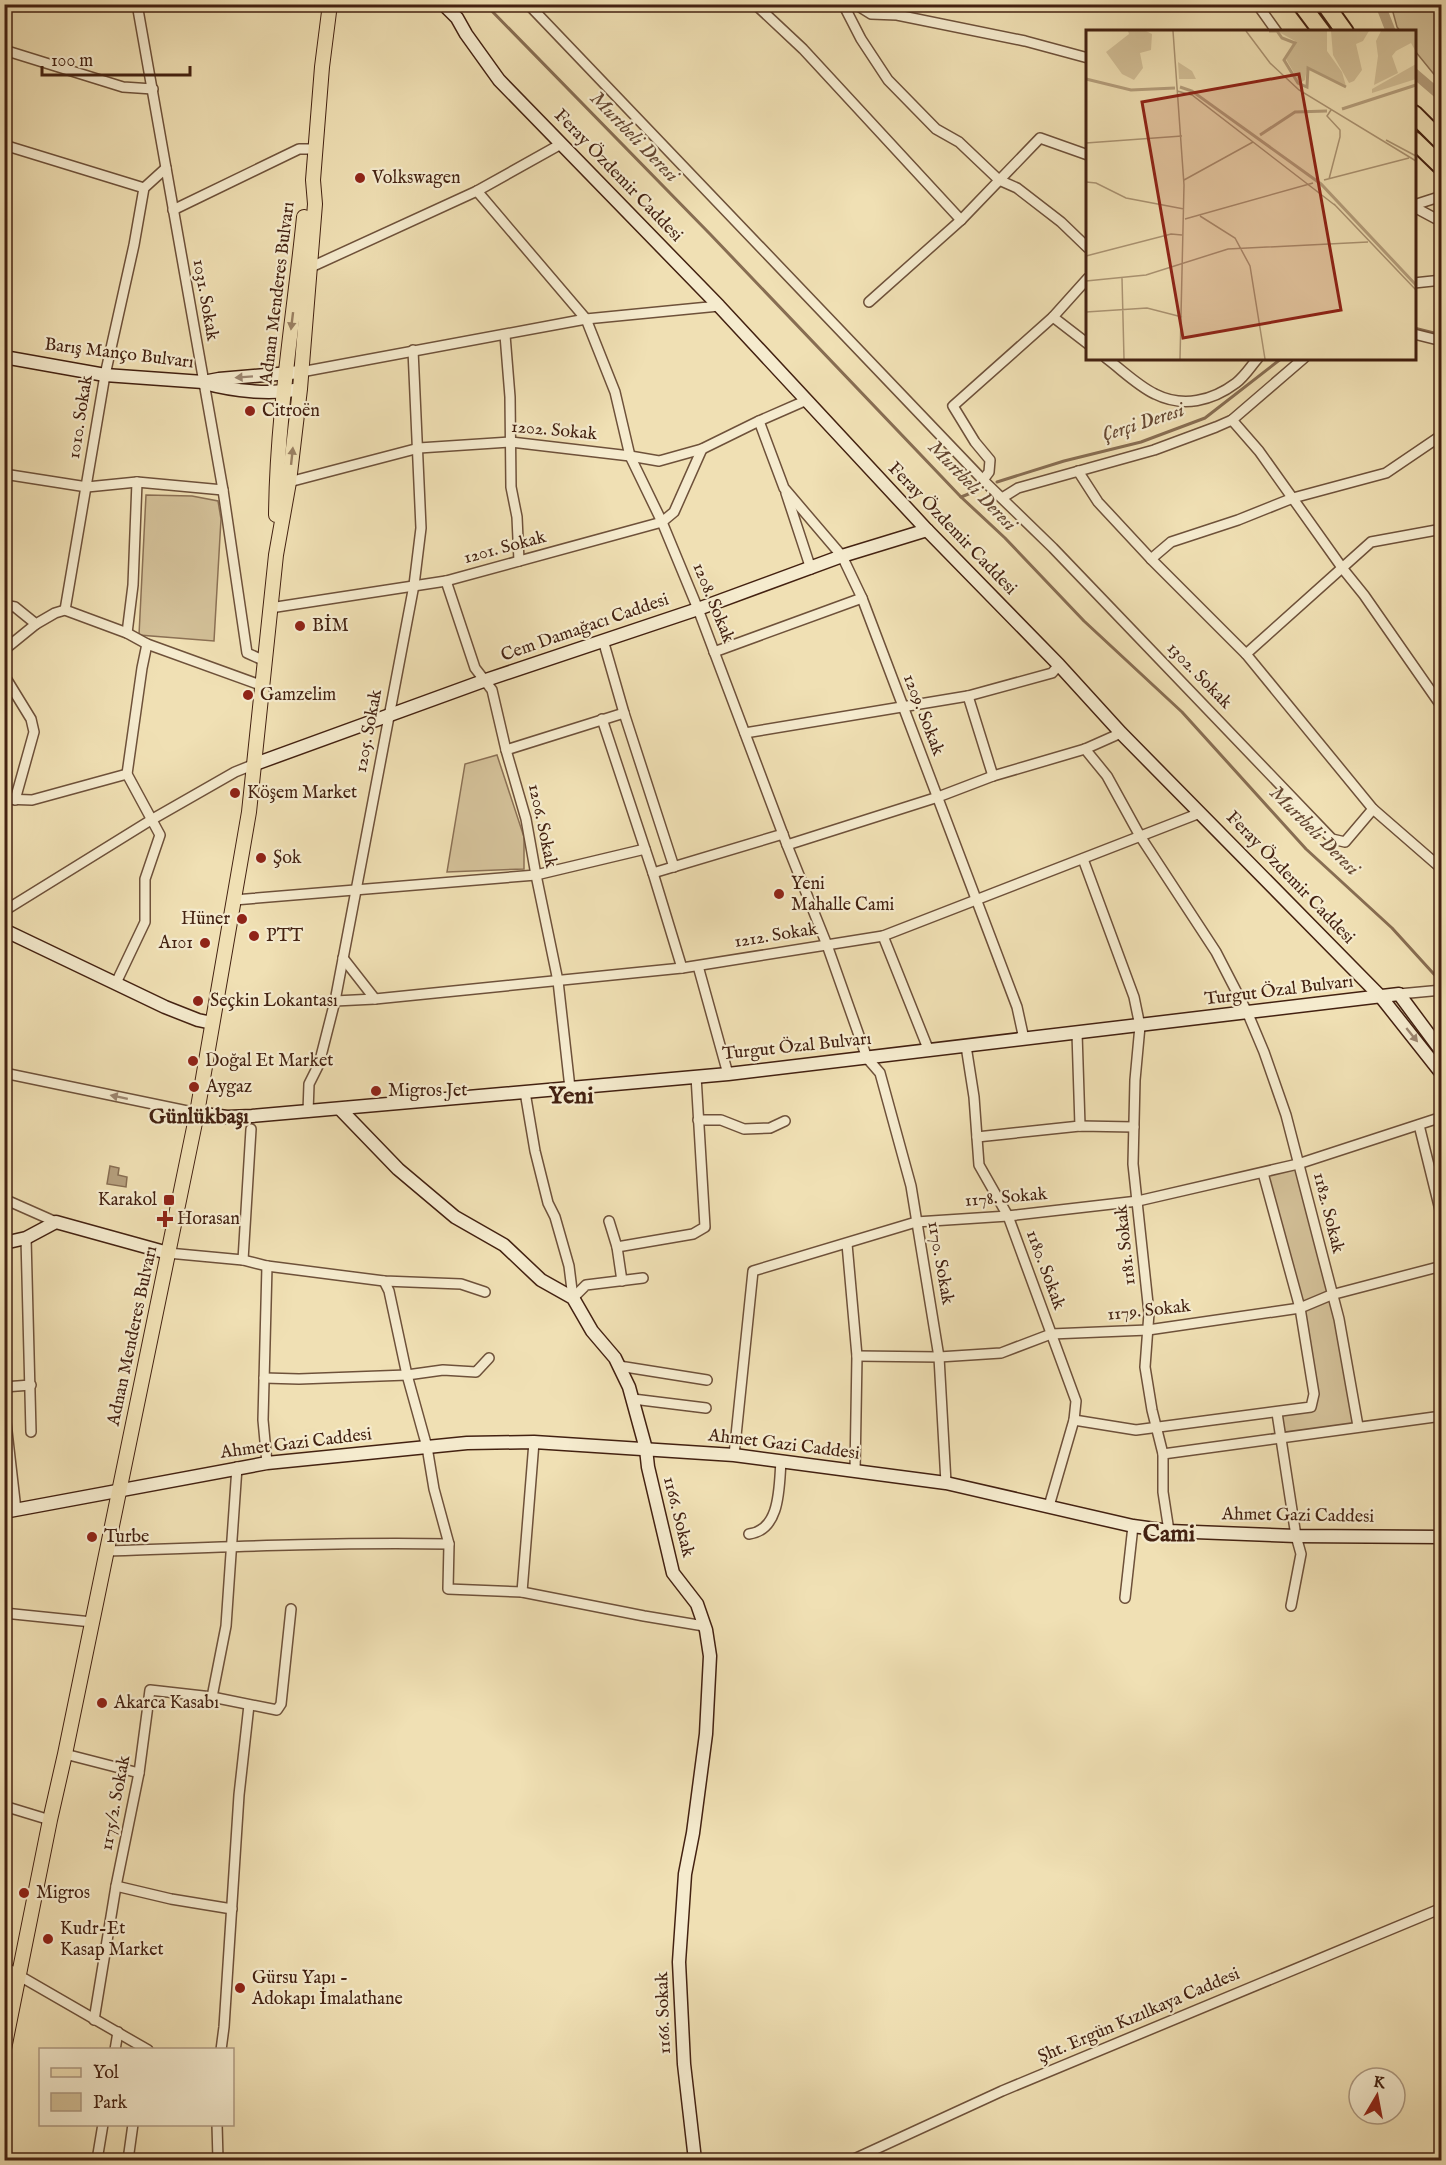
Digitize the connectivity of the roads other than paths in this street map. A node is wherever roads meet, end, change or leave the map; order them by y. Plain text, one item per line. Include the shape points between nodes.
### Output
1 (137, 4) edge
2 (322, 4) edge
3 (330, 4) edge
4 (443, 4) edge
5 (528, 4) edge
6 (755, 4) edge
7 (843, 4) edge
8 (855, 4) edge
9 (1257, 4) edge
10 (1301, 4) edge
11 (1325, 4) edge
12 (1276, 30) edge
13 (1320, 30) edge
14 (1344, 30) edge
15 (4, 50) edge
16 (1086, 57) edge
17 (322, 67) junction
18 (153, 89) junction
19 (1416, 116) edge
20 (1416, 142) edge
21 (1442, 142) edge
22 (561, 144) junction
23 (4, 145) edge
24 (316, 149) junction
25 (1086, 154) edge
26 (1442, 167) edge
27 (166, 168) junction
28 (313, 180) junction
29 (999, 180) junction
30 (144, 188) junction
31 (477, 191) junction
32 (1442, 196) edge
33 (1416, 205) edge
34 (1416, 207) edge
35 (173, 210) junction
36 (961, 220) junction
37 (1442, 222) edge
38 (1086, 246) edge
39 (309, 268) junction
40 (1086, 280) edge
41 (1442, 280) edge
42 (1416, 283) edge
43 (869, 302) dead end
44 (719, 306) junction
45 (1053, 317) junction
46 (586, 319) junction
47 (505, 334) junction
48 (1416, 334) edge
49 (1442, 341) edge
50 (1086, 342) edge
51 (413, 350) junction
52 (4, 357) edge
53 (1110, 360) edge
54 (1256, 360) edge
55 (1302, 360) edge
56 (301, 372) junction
57 (286, 374) junction
58 (105, 375) junction
59 (203, 382) junction
60 (300, 389) junction
61 (284, 392) junction
62 (807, 400) junction
63 (1232, 420) junction
64 (759, 421) junction
65 (1442, 435) edge
66 (511, 442) junction
67 (419, 448) junction
68 (702, 449) junction
69 (630, 456) junction
70 (1078, 471) junction
71 (4, 474) edge
72 (983, 480) junction
73 (137, 482) junction
74 (289, 482) junction
75 (87, 487) junction
76 (784, 488) junction
77 (223, 490) junction
78 (1002, 498) junction
79 (1293, 498) junction
80 (662, 522) junction
81 (1442, 529) edge
82 (927, 530) junction
83 (276, 555) junction
84 (842, 556) junction
85 (1151, 559) junction
86 (519, 561) junction
87 (811, 569) junction
88 (1343, 569) junction
89 (446, 581) junction
90 (414, 585) junction
91 (862, 598) junction
92 (4, 605) edge
93 (270, 608) junction
94 (698, 609) junction
95 (65, 610) junction
96 (36, 624) junction
97 (127, 633) junction
98 (603, 640) junction
99 (147, 644) junction
100 (4, 650) edge
101 (714, 652) junction
102 (1246, 654) junction
103 (265, 661) junction
104 (1059, 665) junction
105 (4, 675) edge
106 (486, 680) junction
107 (263, 686) junction
108 (968, 696) junction
109 (902, 706) junction
110 (1442, 707) edge
111 (624, 713) junction
112 (389, 715) junction
113 (602, 719) junction
114 (746, 733) junction
115 (1121, 733) junction
116 (1085, 749) junction
117 (506, 750) junction
118 (255, 764) junction
119 (127, 774) junction
120 (993, 776) junction
121 (938, 797) junction
122 (4, 799) edge
123 (15, 800) junction
124 (1373, 809) junction
125 (1200, 813) junction
126 (151, 820) junction
127 (783, 834) junction
128 (1140, 836) junction
129 (786, 845) junction
130 (645, 849) junction
131 (1083, 860) junction
132 (674, 867) junction
133 (1442, 868) edge
134 (653, 873) junction
135 (536, 875) junction
136 (355, 890) junction
137 (234, 900) junction
138 (976, 900) junction
139 (4, 911) edge
140 (4, 930) edge
141 (883, 936) junction
142 (827, 945) junction
143 (343, 958) junction
144 (698, 966) junction
145 (682, 968) junction
146 (558, 981) junction
147 (116, 983) junction
148 (1442, 990) edge
149 (1399, 994) junction
150 (1381, 997) junction
151 (375, 999) junction
152 (336, 1001) junction
153 (1248, 1014) junction
154 (212, 1023) junction
155 (1140, 1026) junction
156 (1077, 1033) junction
157 (1024, 1040) junction
158 (966, 1046) junction
159 (929, 1051) junction
160 (1442, 1052) edge
161 (867, 1058) junction
162 (4, 1073) edge
163 (728, 1074) junction
164 (1442, 1074) edge
165 (696, 1076) junction
166 (570, 1088) junction
167 (525, 1092) junction
168 (341, 1110) junction
169 (308, 1112) junction
170 (197, 1113) junction
171 (1442, 1118) edge
172 (698, 1120) junction
173 (785, 1121) dead end
174 (1419, 1125) junction
175 (1080, 1126) junction
176 (1134, 1127) junction
177 (251, 1129) dead end
178 (977, 1137) junction
179 (1298, 1164) junction
180 (1263, 1173) junction
181 (4, 1198) edge
182 (1137, 1201) junction
183 (1008, 1216) junction
184 (1442, 1218) edge
185 (609, 1221) dead end
186 (56, 1222) junction
187 (916, 1222) junction
188 (26, 1238) junction
189 (4, 1243) edge
190 (847, 1244) junction
191 (617, 1247) junction
192 (168, 1253) junction
193 (243, 1260) junction
194 (267, 1266) junction
195 (1442, 1266) edge
196 (643, 1278) dead end
197 (384, 1281) junction
198 (622, 1281) junction
199 (485, 1292) dead end
200 (1331, 1295) junction
201 (573, 1298) junction
202 (1300, 1308) junction
203 (1148, 1330) junction
204 (1051, 1334) junction
205 (856, 1356) junction
206 (939, 1357) junction
207 (489, 1358) dead end
208 (619, 1366) junction
209 (407, 1375) junction
210 (264, 1378) junction
211 (707, 1380) dead end
212 (31, 1385) junction
213 (4, 1387) edge
214 (633, 1399) junction
215 (4, 1405) edge
216 (706, 1408) dead end
217 (1277, 1413) junction
218 (1442, 1416) edge
219 (1074, 1420) junction
220 (1358, 1426) junction
221 (1157, 1427) junction
222 (32, 1432) dead end
223 (1280, 1438) junction
224 (534, 1442) junction
225 (427, 1447) junction
226 (646, 1449) junction
227 (1163, 1454) junction
228 (734, 1455) junction
229 (781, 1461) junction
230 (267, 1463) junction
231 (237, 1467) junction
232 (855, 1471) junction
233 (946, 1483) junction
234 (120, 1489) junction
235 (1049, 1506) junction
236 (10, 1511) edge
237 (1133, 1527) junction
238 (1169, 1531) junction
239 (748, 1534) dead end
240 (1296, 1536) junction
241 (1442, 1537) edge
242 (449, 1544) junction
243 (230, 1548) junction
244 (107, 1551) junction
245 (522, 1592) junction
246 (1125, 1598) dead end
247 (1291, 1606) dead end
248 (291, 1609) dead end
249 (4, 1613) edge
250 (92, 1622) junction
251 (704, 1626) junction
252 (212, 1697) junction
253 (249, 1705) junction
254 (65, 1754) junction
255 (140, 1773) junction
256 (4, 1806) edge
257 (50, 1820) junction
258 (116, 1886) junction
259 (1442, 1908) edge
260 (232, 1909) junction
261 (4, 1969) edge
262 (18, 1975) junction
263 (94, 2020) junction
264 (118, 2032) junction
265 (115, 2048) edge
266 (143, 2048) edge
267 (221, 2048) edge
268 (4, 2049) edge
269 (103, 2126) edge
270 (133, 2126) edge
271 (217, 2126) edge
272 (97, 2160) edge
273 (128, 2160) edge
274 (218, 2160) edge
275 (695, 2160) edge
276 (852, 2160) edge

1 - 18 street, 1031. Sokak
2 - 17 main road, Adnan Menderes Bulvarı
3 - 17 main road, Adnan Menderes Bulvarı
4 - 22 street, Feray Özdemir Caddesi via 458,18 499,80
5 - 72 street
6 - 36 street via 803,49
7 - 29 street via 888,80 936,129 959,142
8 - 16 street via 871,14 897,15
9 - 12 street
10 - 13 highway
11 - 14 highway
15 - 18 street via 123,87
17 - 24 main road, Adnan Menderes Bulvarı
18 - 27 street, 1031. Sokak
19 - 21 highway
20 - 26 highway
22 - 31 street
22 - 44 street, Feray Özdemir Caddesi
23 - 30 street
24 - 28 main road, Adnan Menderes Bulvarı
24 - 35 street via 299,149
25 - 29 street via 1040,138
27 - 30 street
27 - 35 street, 1031. Sokak
28 - 39 main road, Adnan Menderes Bulvarı via 315,204
28 -> 57 main road, Adnan Menderes Bulvarı via 306,202
29 - 36 street
29 - 38 street via 1017,188
30 - 58 street, 1010. Sokak
31 - 39 street
31 - 46 street, 1208. Sokak
32 - 33 street
34 - 37 street
35 - 59 street, 1031. Sokak
36 - 43 street
39 - 56 main road, Adnan Menderes Bulvarı
40 - 45 street
41 - 42 street
44 - 46 street
44 - 62 street, Feray Özdemir Caddesi
45 - 50 street
45 - 72 street via 953,406 990,460 989,472
46 - 47 street
46 - 69 street, 1208. Sokak via 615,392
47 - 51 street
47 - 66 street
48 - 49 street
51 - 56 street
51 - 67 street, 1205. Sokak
52 - 58 street, Barış Manço Bulvarı
53 - 54 street via 1154,394 1196,402 1237,382
55 - 63 street
56 - 57 street, Barış Manço Bulvarı
56 - 60 main road, Adnan Menderes Bulvarı
57 -> 59 street, Barış Manço Bulvarı
57 - 61 main road, Adnan Menderes Bulvarı
58 - 59 street, Barış Manço Bulvarı
58 - 75 street, 1010. Sokak
59 - 61 street
59 - 77 street, 1031. Sokak
60 - 61 street
74 -> 60 main road, Adnan Menderes Bulvarı
61 - 83 main road, Adnan Menderes Bulvarı
62 - 64 street, 1202. Sokak
62 - 82 street, Feray Özdemir Caddesi
63 - 70 street via 1154,450
63 - 79 street
64 - 68 street, 1202. Sokak
64 - 76 street, 1209. Sokak
65 - 79 street via 1386,473
66 - 67 street, 1202. Sokak
66 - 69 street, 1202. Sokak
66 - 86 street via 511,487
67 - 74 street, 1202. Sokak
67 - 90 street, 1205. Sokak via 422,528
68 - 69 street, 1202. Sokak via 658,461
68 - 80 street via 674,512
69 - 80 street, 1208. Sokak
70 - 78 street via 1018,488
70 - 85 street via 1098,502
71 - 75 street
72 - 78 street
73 - 75 street
73 - 77 street
73 - 97 street
74 - 83 main road, Adnan Menderes Bulvarı
75 - 95 street, 1010. Sokak
76 - 84 street, 1209. Sokak
76 - 87 street
77 - 103 street, 1031. Sokak via 248,653
78 - 124 street, 1302. Sokak via 1332,838 1345,842
79 - 85 street via 1171,542
79 - 88 street
80 - 86 street, 1201. Sokak
80 - 94 street, 1208. Sokak
81 - 88 street via 1371,542
82 - 84 street, Cem Damağacı Caddesi
82 - 104 street, Feray Özdemir Caddesi
83 - 93 main road, Adnan Menderes Bulvarı
84 - 87 street, Cem Damağacı Caddesi
84 - 91 street, 1209. Sokak
85 - 102 street
86 - 89 street, 1201. Sokak
87 - 94 street, Cem Damağacı Caddesi
88 - 102 street
88 - 110 street
89 - 90 street, 1201. Sokak
89 - 106 street, 1206. Sokak via 475,668
90 - 93 street, 1201. Sokak
90 - 112 street, 1205. Sokak
91 - 101 street
91 - 109 street, 1209. Sokak
92 - 96 street via 15,607
93 - 103 main road, Adnan Menderes Bulvarı
94 - 98 street, Cem Damağacı Caddesi
94 - 101 street, 1208. Sokak
95 - 96 street
95 - 97 street
96 - 100 street
97 - 99 street
98 - 106 street, Cem Damağacı Caddesi
98 - 111 street
99 - 107 street
99 - 119 street
101 - 114 street, 1208. Sokak
102 - 124 street
103 - 107 main road, Adnan Menderes Bulvarı
104 - 108 street via 1052,673
104 - 115 street, Feray Özdemir Caddesi
105 - 123 street via 31,719 34,732
106 - 112 street, Cem Damağacı Caddesi
106 - 117 street, 1206. Sokak via 492,690
107 - 118 main road, Adnan Menderes Bulvarı
108 - 109 street
108 - 120 street
109 - 114 street
109 - 121 street, 1209. Sokak
111 - 113 street
111 - 132 street
112 - 118 street, Cem Damağacı Caddesi
112 - 136 street, 1205. Sokak
113 - 117 street
113 - 130 street
114 - 127 street, 1208. Sokak
115 - 116 street
115 - 125 street, Feray Özdemir Caddesi
116 - 120 street
116 - 128 street, 1182. Sokak via 1107,776
117 - 135 street, 1206. Sokak via 526,819
118 - 126 street via 235,771
118 - 137 main road, Adnan Menderes Bulvarı
119 - 123 street via 32,800
119 - 126 street
120 - 121 street
121 - 129 street
121 - 138 street, 1209. Sokak
122 - 123 street
124 - 133 street
125 - 128 street, 1212. Sokak
125 - 150 street, Feray Özdemir Caddesi
126 - 139 street
126 - 147 street via 160,835 145,879 145,922
127 - 129 street, 1208. Sokak
127 - 132 street
128 - 131 street, 1212. Sokak
128 - 153 street, 1182. Sokak via 1216,952
129 - 142 street, 1208. Sokak
130 - 134 street
130 - 135 street
131 - 138 street, 1212. Sokak
131 - 155 street, 1181. Sokak via 1134,997
132 - 134 street
134 - 145 street
135 - 136 street
135 - 146 street, 1206. Sokak
136 - 137 street
136 - 143 street, 1205. Sokak
137 - 154 main road, Adnan Menderes Bulvarı
138 - 141 street, 1212. Sokak
138 - 157 street, 1209. Sokak via 1017,1007
140 - 147 street
141 - 142 street, 1212. Sokak
141 - 159 street
142 - 144 street, 1212. Sokak
142 - 161 street, 1208. Sokak
143 - 151 street
143 - 152 street, 1205. Sokak
144 - 145 street, 1212. Sokak
144 - 163 street
145 - 146 street, 1212. Sokak
146 - 151 street, 1212. Sokak
146 - 166 street, 1206. Sokak
147 - 154 street via 165,1007
148 - 149 street
149 - 150 street, Turgut Özal Bulvarı
149 - 160 street
150 - 153 street, Turgut Özal Bulvarı
150 -> 164 street, Feray Özdemir Caddesi
151 - 152 street, 1212. Sokak
152 - 169 street, 1205. Sokak via 319,1064 309,1084
153 - 155 street, Turgut Özal Bulvarı
153 - 179 street, 1182. Sokak via 1286,1115
154 - 170 main road, Adnan Menderes Bulvarı
155 - 156 street, Turgut Özal Bulvarı
155 - 176 street, 1181. Sokak
156 - 157 street, Turgut Özal Bulvarı
156 - 175 street
157 - 158 street, Turgut Özal Bulvarı
158 - 159 street, Turgut Özal Bulvarı
158 - 178 street, 1180. Sokak
159 - 161 street, Turgut Özal Bulvarı
161 - 163 street, Turgut Özal Bulvarı
161 - 187 street, 1170. Sokak via 880,1072
170 -> 162 street
163 - 165 street, Turgut Özal Bulvarı
165 - 166 street, Turgut Özal Bulvarı
165 - 172 street
166 - 167 street, Turgut Özal Bulvarı
167 - 168 street, Turgut Özal Bulvarı
167 - 201 street via 535,1151 569,1266
168 - 169 street, Turgut Özal Bulvarı
168 - 201 street via 398,1169 455,1217 504,1245 541,1280
169 - 170 street, Turgut Özal Bulvarı via 227,1117
170 - 192 main road, Adnan Menderes Bulvarı
171 - 174 street, 1178. Sokak
172 - 173 street via 721,1120 744,1129 770,1128
172 - 191 street via 705,1227 693,1234
174 - 179 street, 1178. Sokak
174 - 184 street
175 - 176 street
175 - 178 street
176 - 182 street, 1181. Sokak
177 - 193 street
178 - 183 street, 1180. Sokak via 979,1165
179 - 180 street, 1178. Sokak
179 - 200 street, 1182. Sokak
180 - 182 street, 1178. Sokak
180 - 202 street
181 - 186 street
182 - 183 street, 1178. Sokak
182 - 203 street, 1181. Sokak
183 - 187 street, 1178. Sokak
183 - 204 street, 1180. Sokak
185 - 191 street
186 - 188 street
186 - 192 street
187 - 190 street, 1178. Sokak
187 - 206 street, 1170. Sokak
188 - 189 street
188 - 212 street
190 - 205 street
190 - 228 street, 1178. Sokak via 753,1271
191 - 198 street
192 - 193 street
192 - 234 main road, Adnan Menderes Bulvarı
193 - 194 street
194 - 197 street
194 - 210 street
195 - 200 street, 1179. Sokak
196 - 198 street
197 - 199 street via 461,1284
197 - 209 street
198 - 201 street via 586,1285
200 - 202 street, 1179. Sokak
200 - 220 street, 1182. Sokak
201 - 208 street, 1166. Sokak via 592,1332
202 - 203 street, 1179. Sokak
202 - 217 street via 1313,1402 1311,1407
203 - 204 street, 1179. Sokak
203 - 221 street, 1181. Sokak via 1145,1367
204 - 206 street, 1179. Sokak via 1001,1353
204 - 219 street, 1180. Sokak via 1076,1401
205 - 206 street, 1179. Sokak
205 - 232 street
206 - 233 street, 1170. Sokak
207 - 209 street via 476,1372 442,1370
208 - 211 street
208 - 214 street, 1166. Sokak
209 - 210 street
209 - 225 street
210 - 230 street
212 - 213 street
212 - 222 street
214 - 216 street
214 - 226 street, 1166. Sokak
215 - 236 street
217 - 221 street
217 - 223 street
218 - 220 street
219 - 221 street via 1136,1430
219 - 235 street, 1180. Sokak
220 - 223 street
221 - 227 street, 1181. Sokak
223 - 227 street
223 - 240 street
224 - 225 street, Ahmet Gazi Caddesi
224 - 226 street, Ahmet Gazi Caddesi
224 - 245 street
225 - 230 street, Ahmet Gazi Caddesi
225 - 242 street
226 - 228 street, Ahmet Gazi Caddesi
226 - 251 street, 1166. Sokak via 673,1573 698,1604
227 - 238 street, 1181. Sokak
228 - 229 street, Ahmet Gazi Caddesi
229 - 232 street, Ahmet Gazi Caddesi
229 - 239 street via 771,1520 763,1529
230 - 231 street, Ahmet Gazi Caddesi
231 - 234 street, Ahmet Gazi Caddesi
231 - 243 street
232 - 233 street, Ahmet Gazi Caddesi
233 - 235 street, Ahmet Gazi Caddesi
234 - 236 street, Ahmet Gazi Caddesi
234 - 244 main road, Adnan Menderes Bulvarı
235 - 237 street, Ahmet Gazi Caddesi
237 - 238 street, Ahmet Gazi Caddesi
237 - 246 street
238 - 240 street, Ahmet Gazi Caddesi
240 - 241 street, Ahmet Gazi Caddesi
240 - 247 street via 1301,1554
242 - 243 street via 338,1542
242 - 245 street via 448,1589
243 - 244 street
243 - 252 street via 226,1626
244 - 250 main road, Adnan Menderes Bulvarı
245 - 251 street
248 - 253 street, 1175/2. Sokak via 281,1704 277,1710
249 - 250 street
250 - 254 main road, Adnan Menderes Bulvarı
251 - 275 street, 1166. Sokak via 710,1656 706,1734 686,1874 679,1962 684,2064
252 - 253 street, 1175/2. Sokak
252 - 255 street, 1175/2. Sokak via 150,1690
253 - 260 street
254 - 255 street
254 - 257 main road, Adnan Menderes Bulvarı
255 - 258 street, 1175/2. Sokak
256 - 257 street
257 - 262 main road, Adnan Menderes Bulvarı
258 - 260 street
258 - 263 street, 1175/2. Sokak
259 - 276 street, Şht. Ergün Kızılkaya Caddesi via 1002,2091
260 - 267 street
261 - 262 street
262 - 263 street
262 - 268 main road, Adnan Menderes Bulvarı
263 - 264 street
264 - 265 street
264 - 266 street
269 - 272 street
270 - 273 street
271 - 274 street

